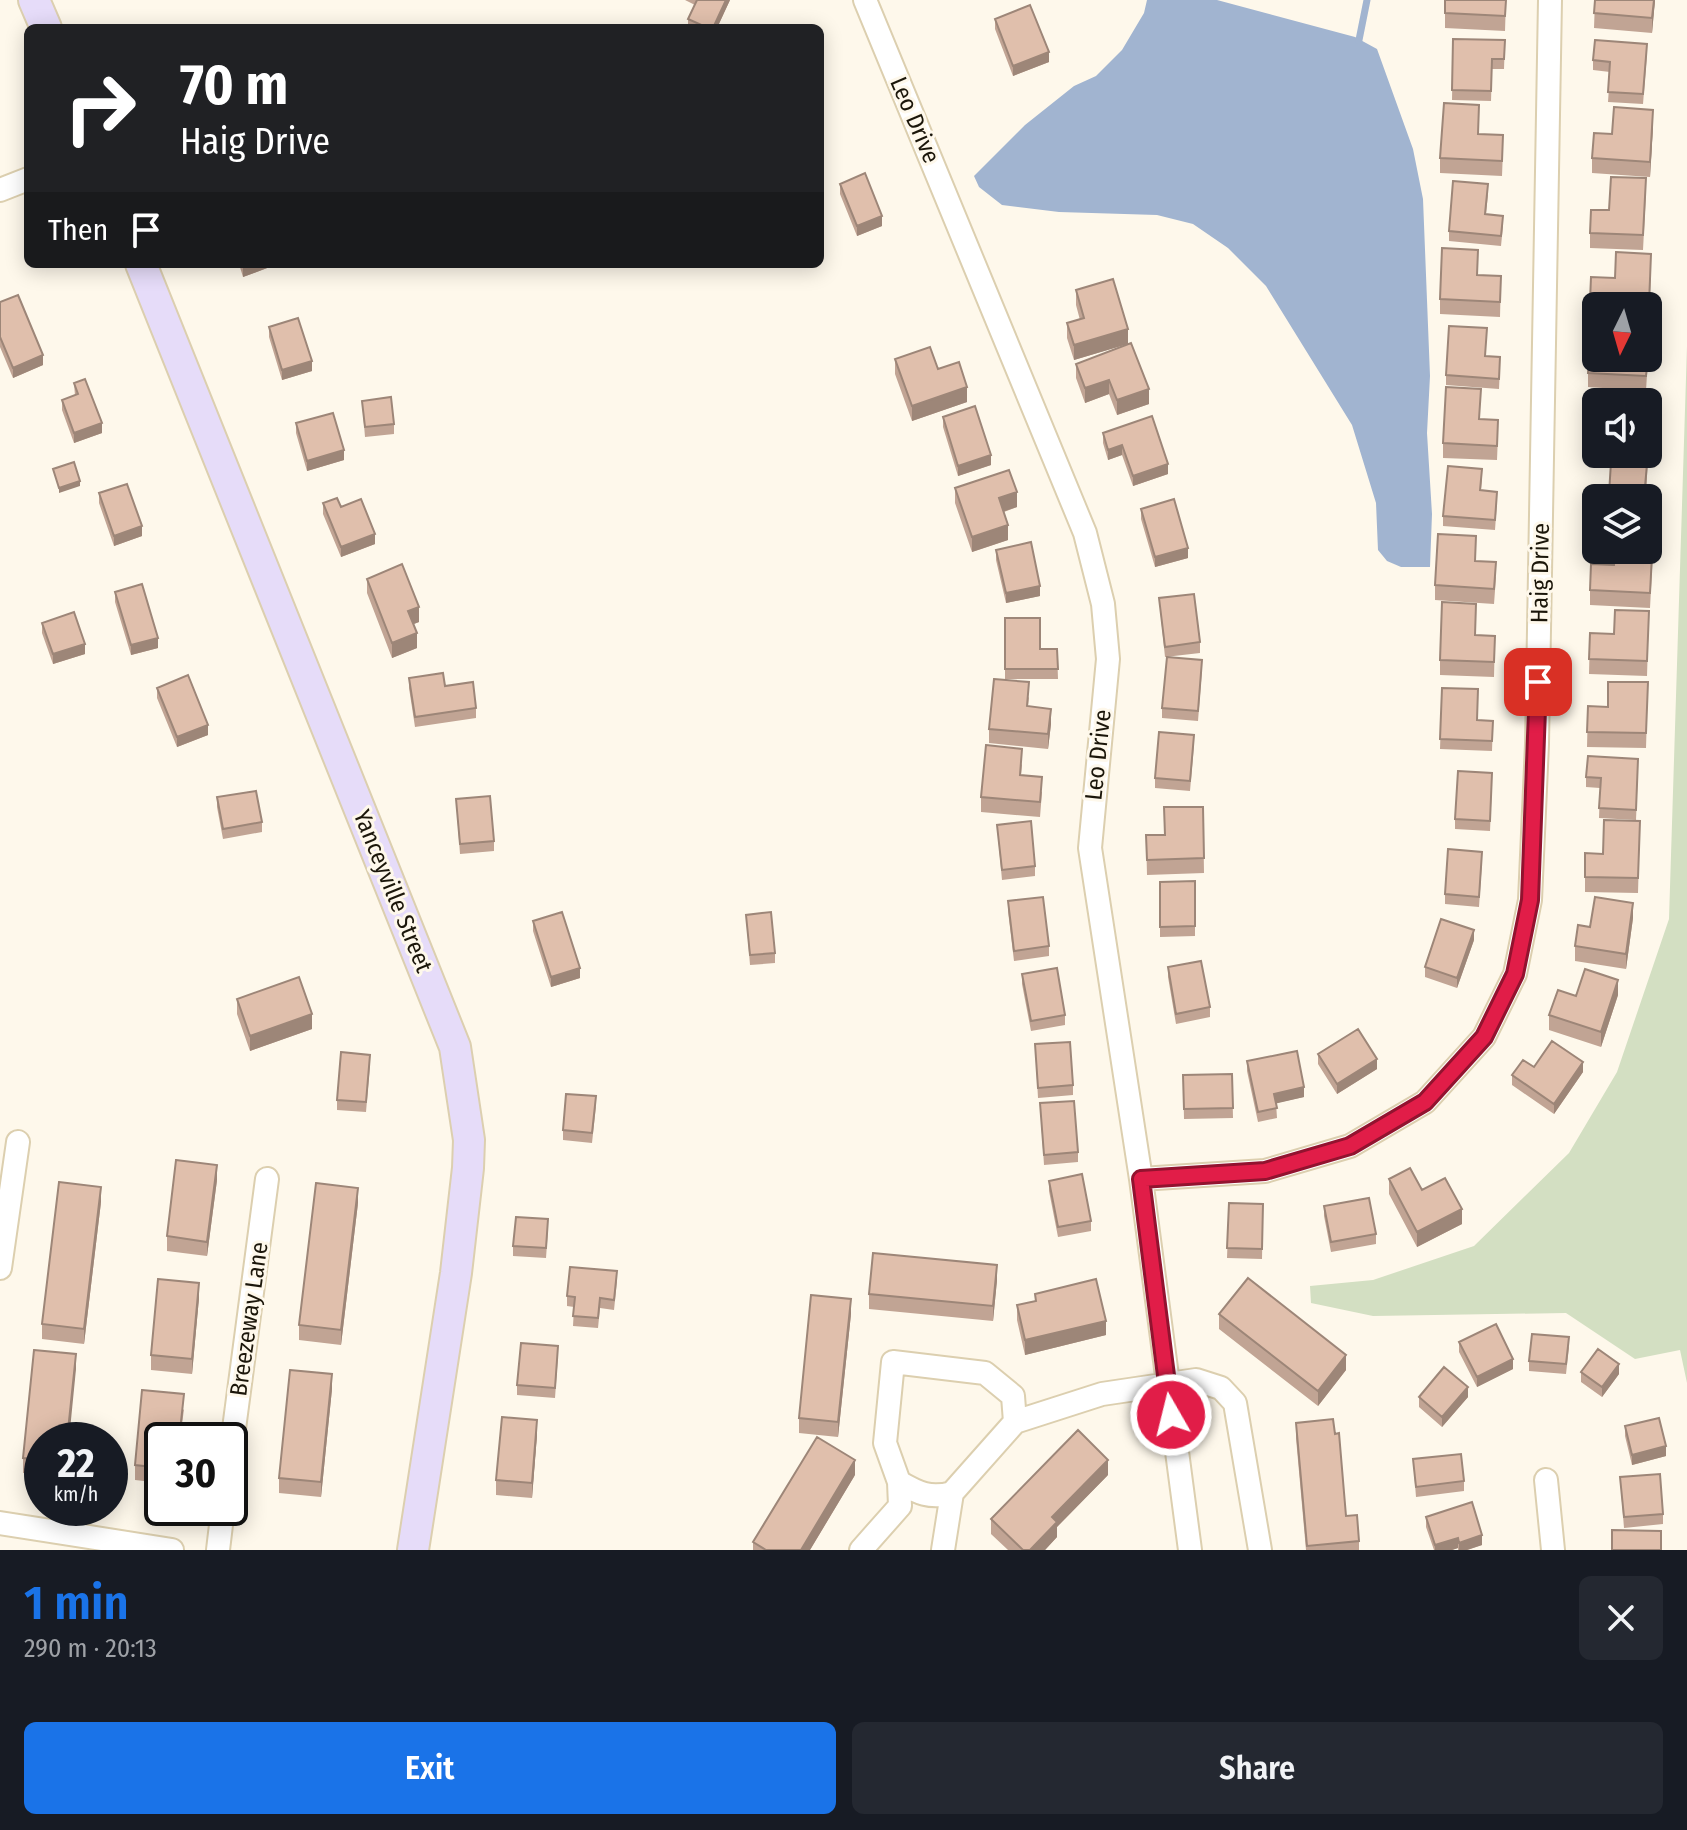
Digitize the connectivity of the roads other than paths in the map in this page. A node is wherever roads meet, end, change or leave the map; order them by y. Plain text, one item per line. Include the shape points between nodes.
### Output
1 (34, 0) edge
2 (865, 0) edge
3 (1550, 0) edge
4 (44, 24) edge
5 (24, 181) edge
6 (0, 190) edge
7 (143, 268) edge
8 (18, 1142) dead end
9 (267, 1179) dead end
10 (1141, 1179) junction
11 (0, 1268) edge
12 (1167, 1384) junction
13 (235, 1422) edge
14 (1015, 1422) junction
15 (1546, 1480) dead end
16 (899, 1482) junction
17 (952, 1493) junction
18 (0, 1523) edge
19 (221, 1526) edge
20 (172, 1550) edge
21 (218, 1550) edge
22 (413, 1550) edge
23 (861, 1550) edge
24 (943, 1550) edge
25 (1190, 1550) edge
26 (1260, 1550) edge
27 (1553, 1550) edge

1 - 4 main road
2 - 10 street, Leo Drive via 1085,533 1103,604 1108,659 1090,848
3 - 10 street, Haig Drive via 1537,744 1530,900 1515,974 1484,1037 1425,1102 1350,1146 1265,1171
5 - 6 street
7 - 22 main road, Yanceyville Street via 455,1047 468,1168
8 - 11 street
9 - 13 street, Breezeway Lane
10 - 12 street, Leo Drive
12 - 14 street via 1102,1394
12 - 25 street, Leo Drive
12 - 26 street via 1196,1380 1221,1388 1235,1403
14 - 16 street via 1013,1396 985,1373 893,1362 885,1443
14 - 17 street
15 - 27 street
16 - 17 street via 936,1497
16 - 23 street via 900,1506
17 - 24 street
18 - 20 street
19 - 21 street

